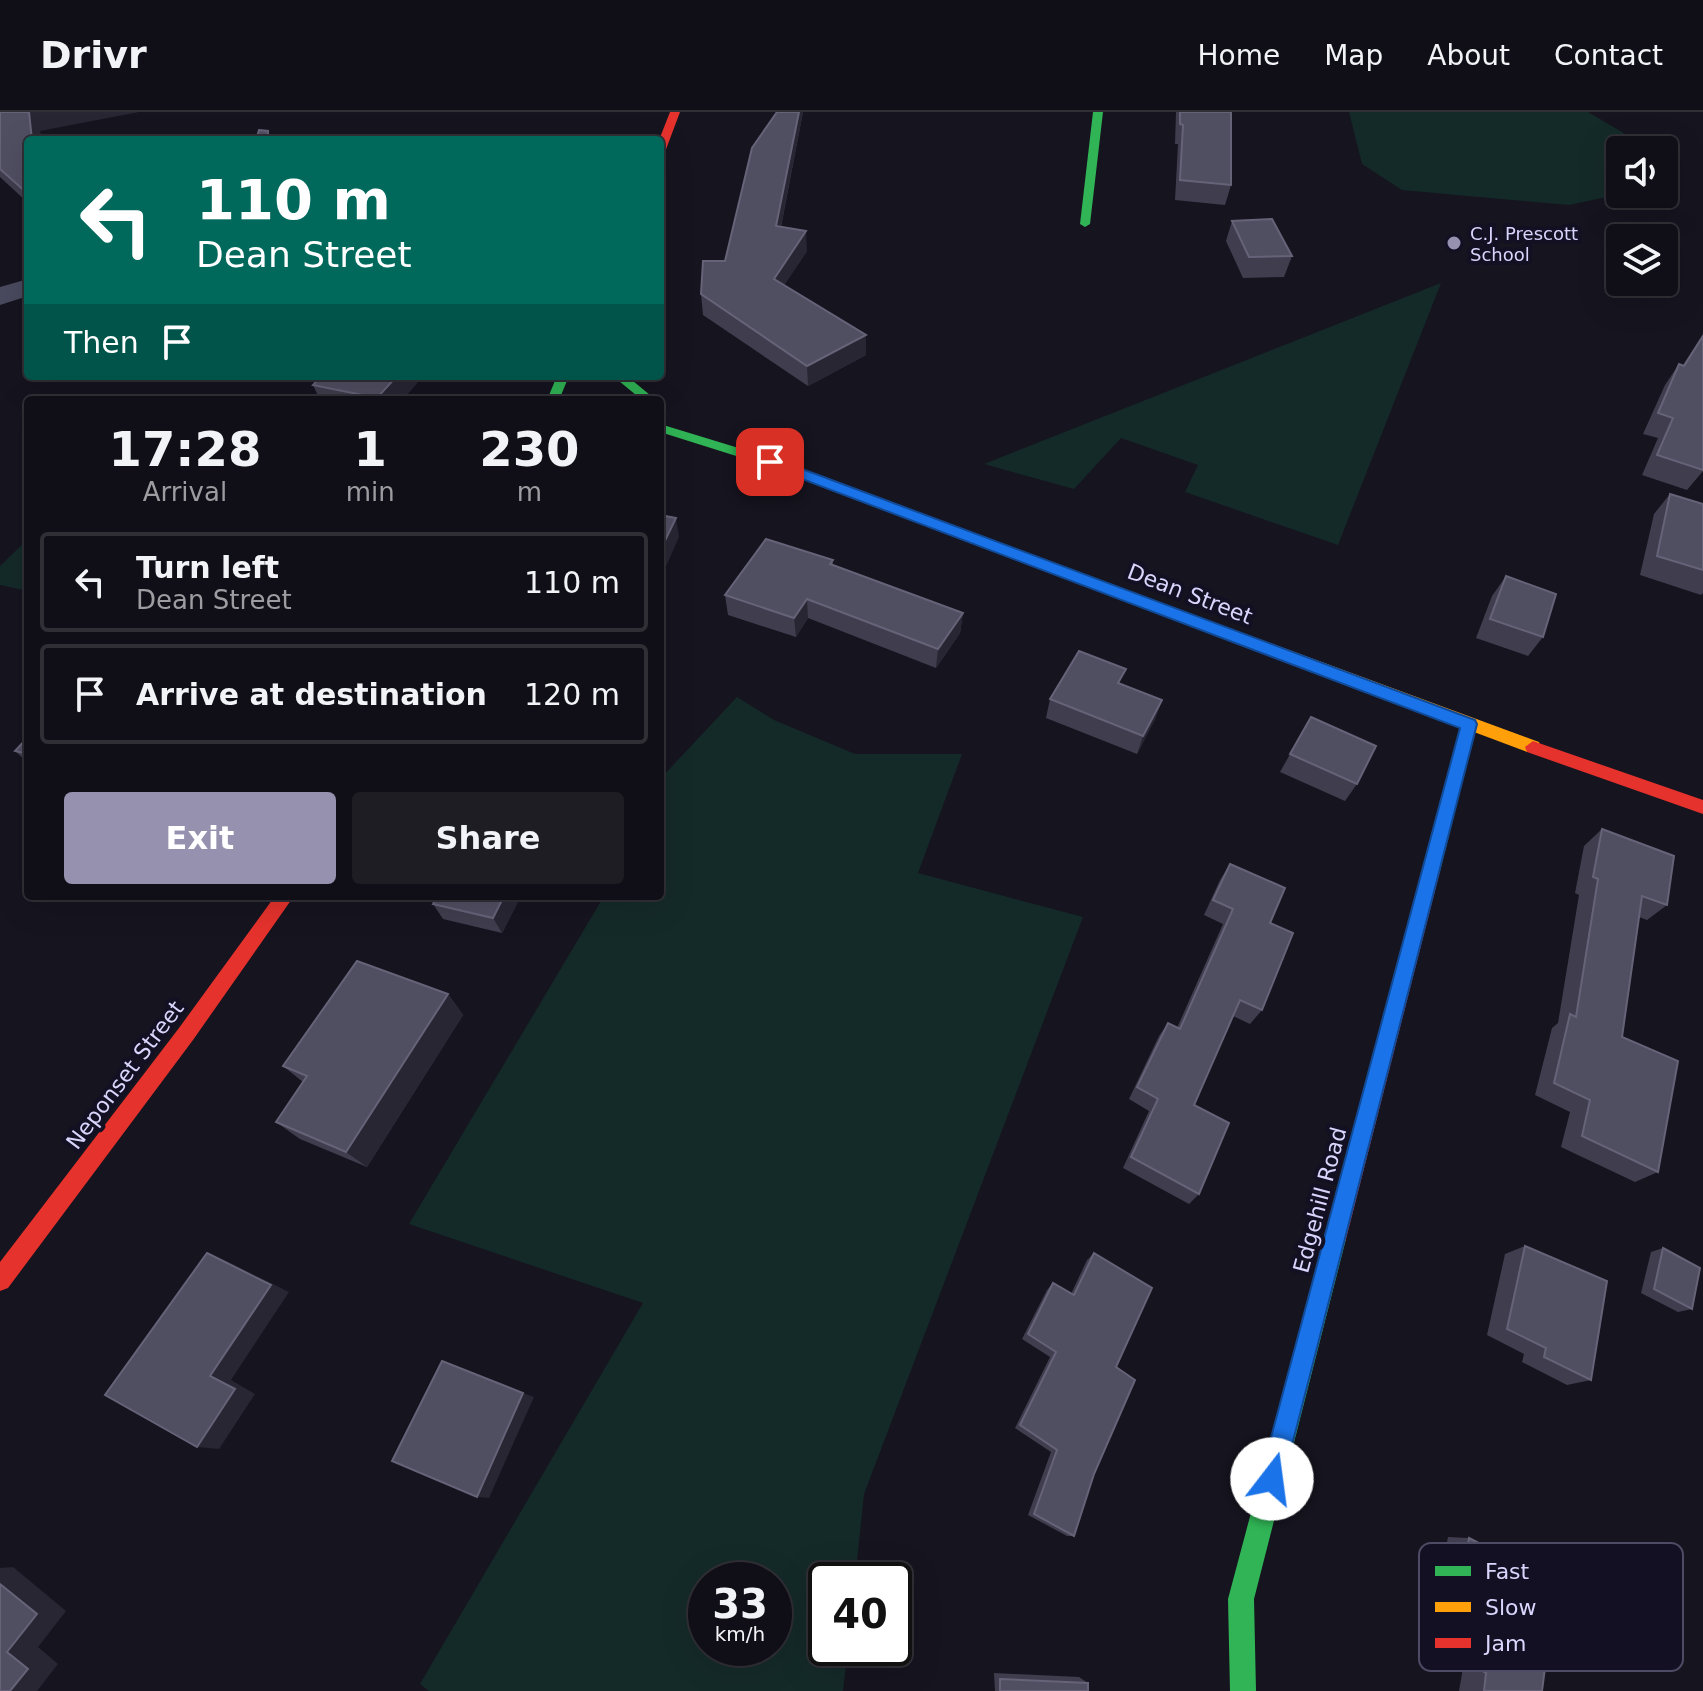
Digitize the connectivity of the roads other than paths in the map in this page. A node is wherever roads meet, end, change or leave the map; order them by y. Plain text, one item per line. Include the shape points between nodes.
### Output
1 (675, 112) edge
2 (1098, 112) edge
3 (664, 141) edge
4 (1085, 224) dead end
5 (24, 288) edge
6 (0, 296) edge
7 (624, 380) edge
8 (645, 396) edge
9 (664, 410) edge
10 (664, 429) edge
11 (730, 449) junction
12 (674, 452) dead end
13 (1469, 724) junction
14 (1703, 807) edge
15 (282, 900) edge
16 (0, 1280) edge
17 (1243, 1691) edge

1 - 3 main road
2 - 4 main road
5 - 6 street
7 - 8 main road
9 - 11 main road
10 - 11 main road, Dean Street
11 - 12 main road
11 - 13 main road, Dean Street
13 - 14 main road, Dean Street
13 - 17 main road, Edgehill Road via 1241,1599
15 - 16 main road, Neponset Street

